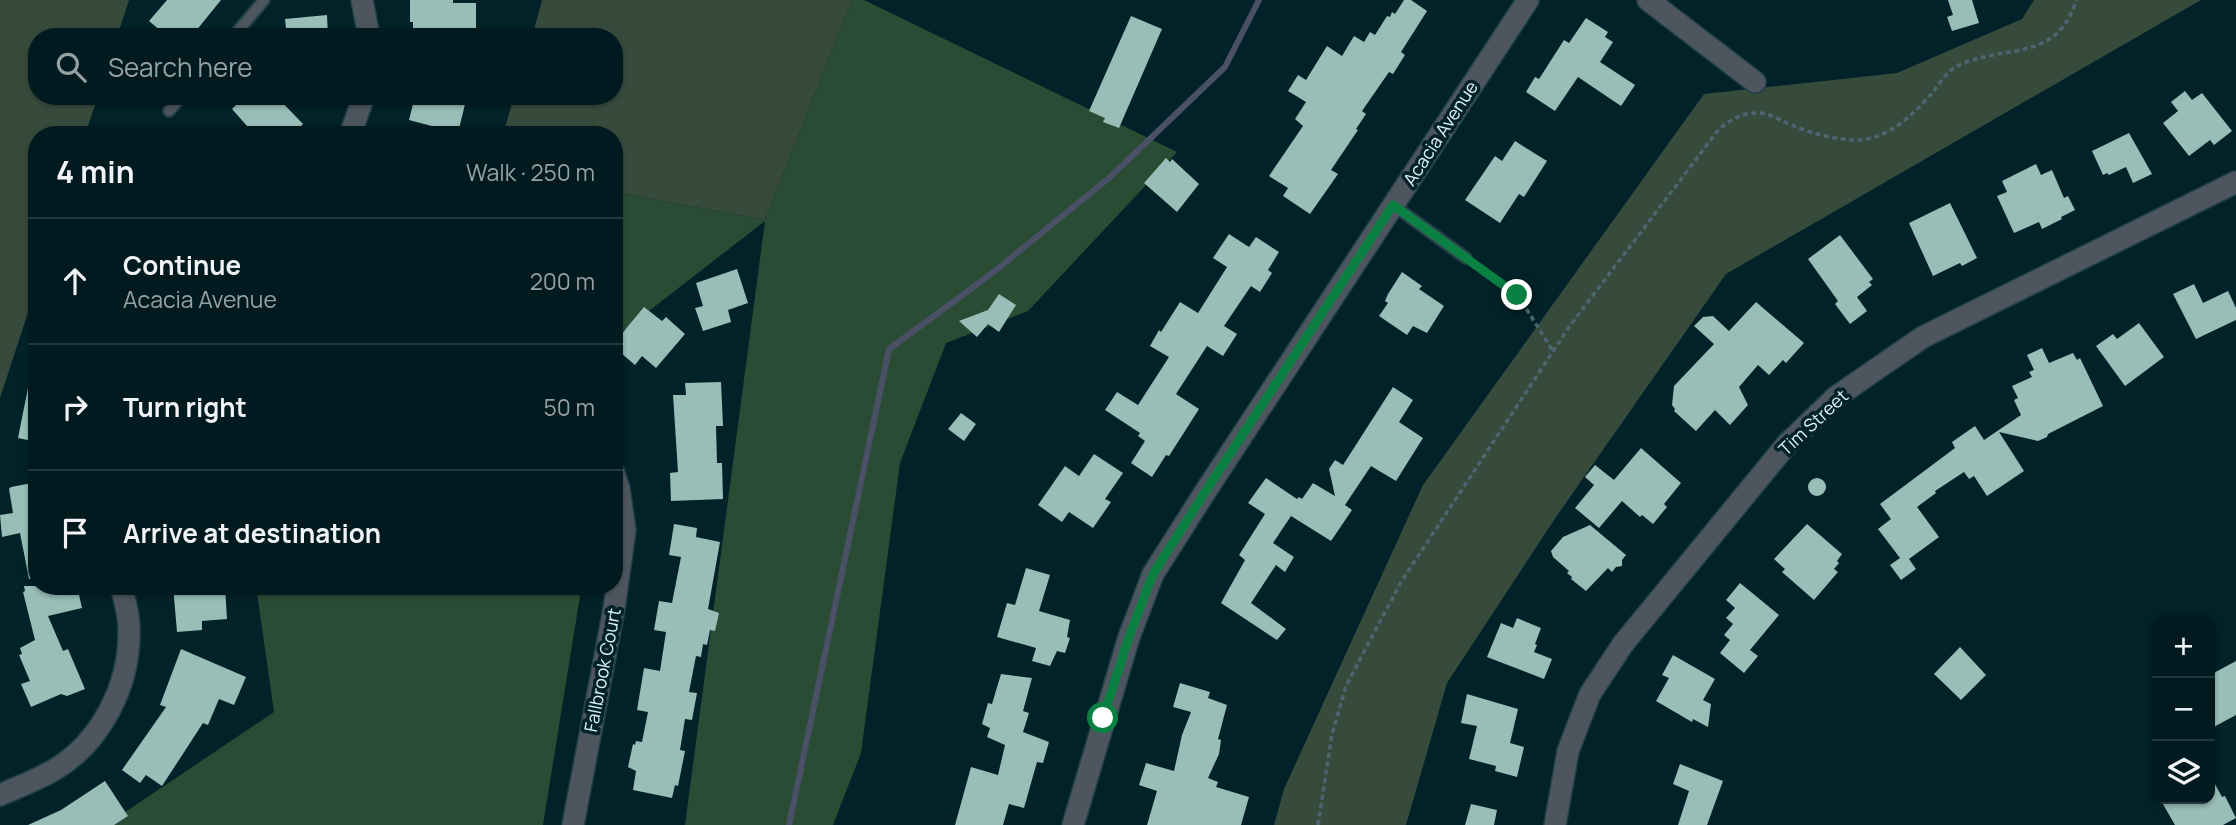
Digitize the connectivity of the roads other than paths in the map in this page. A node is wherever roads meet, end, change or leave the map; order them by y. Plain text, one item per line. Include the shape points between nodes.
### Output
1 (264, 0) edge
2 (362, 0) edge
3 (1528, 0) edge
4 (1648, 0) edge
5 (241, 28) edge
6 (367, 28) edge
7 (1755, 82) dead end
8 (174, 105) edge
9 (361, 105) edge
10 (169, 111) dead end
11 (354, 126) edge
12 (2236, 182) edge
13 (1393, 205) junction
14 (1465, 258) road end
15 (623, 514) edge
16 (623, 544) edge
17 (123, 595) edge
18 (616, 595) edge
19 (0, 795) edge
20 (573, 825) edge
21 (1073, 825) edge
22 (1555, 825) edge

1 - 5 lane
2 - 6 street
3 - 13 street, Acacia Avenue
4 - 7 street
8 - 10 lane
9 - 11 street
12 - 22 street, Tim Street via 1923,337 1836,397 1787,444 1623,644 1590,695 1568,751
13 - 14 lane
13 - 21 street, Acacia Avenue via 1153,574 1129,637
15 - 16 street, Fallbrook Court
17 - 19 street via 129,617 128,650 123,678 106,717 69,759
18 - 20 street, Fallbrook Court

